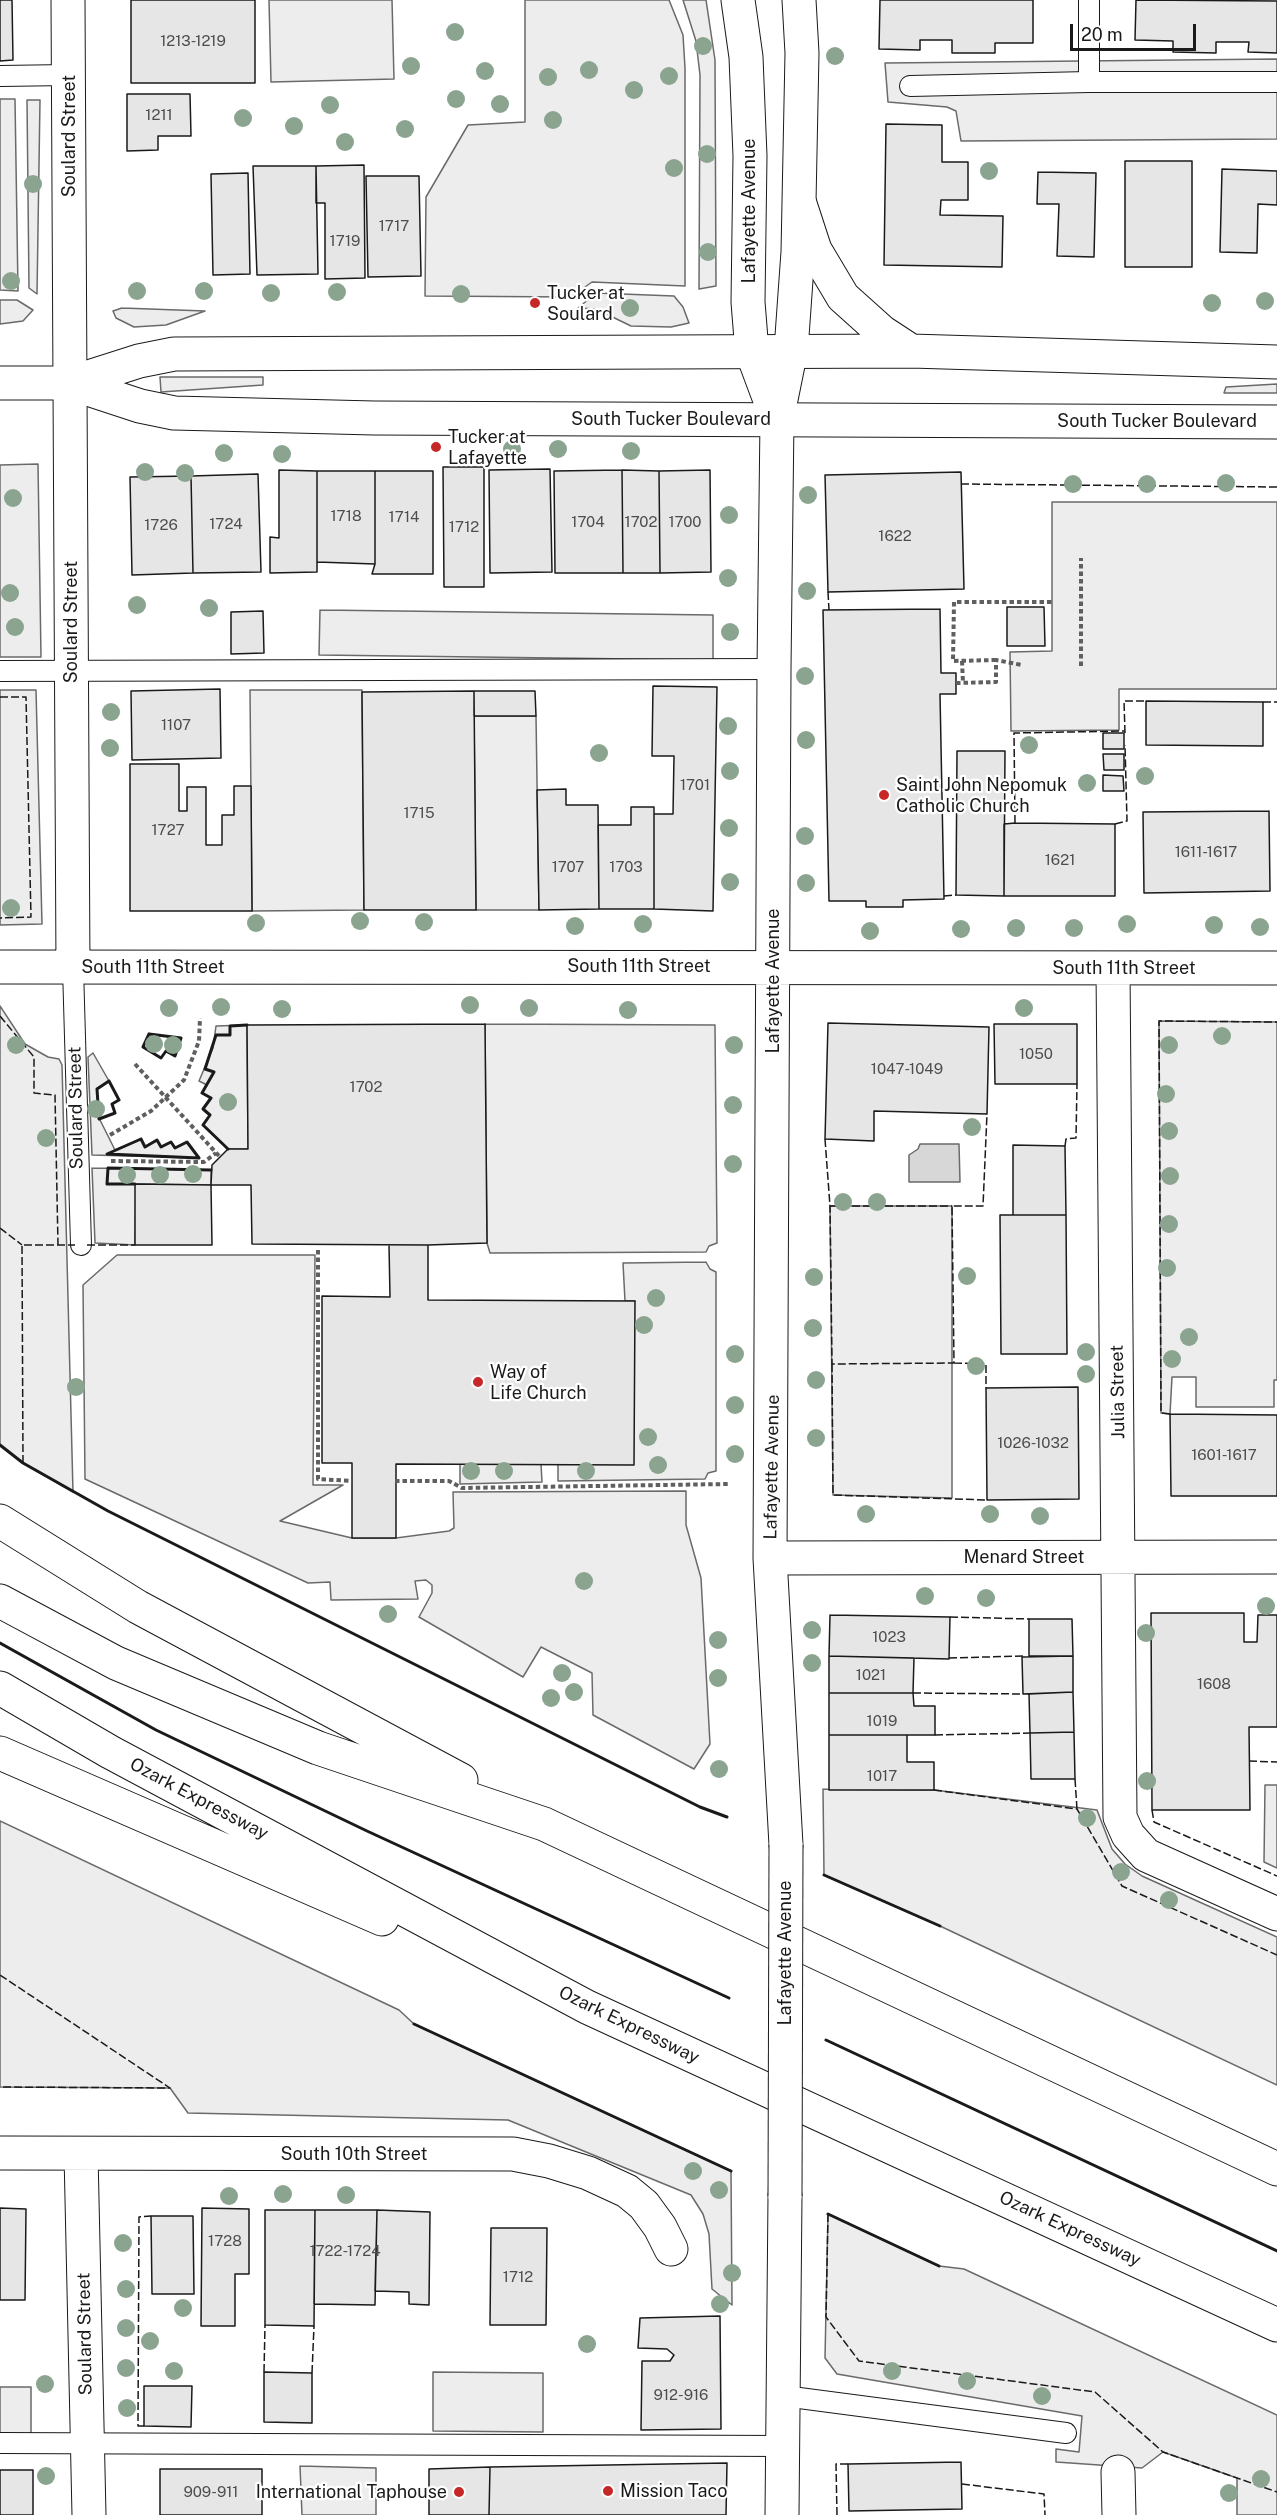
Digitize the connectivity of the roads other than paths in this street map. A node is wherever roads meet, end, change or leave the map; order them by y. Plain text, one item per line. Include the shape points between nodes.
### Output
1 (68, 0) edge
2 (738, 0) edge
3 (799, 0) edge
4 (1089, 0) edge
5 (68, 75) junction
6 (0, 76) edge
7 (1089, 82) junction
8 (1277, 82) edge
9 (910, 86) dead end
10 (800, 204) junction
11 (791, 351) junction
12 (910, 351) junction
13 (752, 352) junction
14 (1277, 362) edge
15 (0, 383) edge
16 (70, 383) junction
17 (777, 419) junction
18 (1277, 422) edge
19 (774, 669) junction
20 (0, 671) edge
21 (72, 672) junction
22 (0, 967) edge
23 (772, 967) junction
24 (73, 968) junction
25 (1113, 968) junction
26 (1277, 968) edge
27 (81, 1245) dead end
28 (0, 1521) edge
29 (1119, 1557) junction
30 (1277, 1557) edge
31 (770, 1558) junction
32 (0, 1601) edge
33 (0, 1688) edge
34 (0, 1753) edge
35 (544, 1824) junction
36 (1277, 1914) edge
37 (587, 2007) junction
38 (0, 2153) edge
39 (81, 2154) junction
40 (1277, 2169) edge
41 (671, 2249) dead end
42 (1277, 2325) edge
43 (784, 2396) junction
44 (1066, 2433) dead end
45 (87, 2442) junction
46 (0, 2443) edge
47 (783, 2446) junction
48 (1118, 2472) dead end
49 (89, 2515) edge
50 (782, 2515) edge
51 (1119, 2515) edge

1 - 5 main road, Soulard Street
2 - 13 main road, Lafayette Avenue via 747,57 748,302
3 - 10 main road, Lafayette Avenue
4 - 7 lane
5 - 6 lane
5 - 16 main road, Soulard Street
7 - 8 lane
7 - 9 lane
10 - 11 main road, Lafayette Avenue
10 - 12 main road via 815,249 843,297
11 - 12 main road, South Tucker Boulevard
11 - 13 main road, South Tucker Boulevard
11 - 17 main road, Lafayette Avenue
12 - 14 main road, South Tucker Boulevard
13 - 16 main road, South Tucker Boulevard via 174,354
13 - 17 main road, Lafayette Avenue
15 - 16 main road, South Tucker Boulevard
16 - 17 main road, South Tucker Boulevard via 174,413 374,418
16 - 21 main road, Soulard Street
17 - 18 main road, South Tucker Boulevard
17 - 19 main road, Lafayette Avenue
19 - 21 lane
19 - 23 main road, Lafayette Avenue
20 - 21 lane
21 - 24 main road, Soulard Street
22 - 24 main road, South 11th Street
23 - 24 main road, South 11th Street
23 - 25 main road, South 11th Street
23 - 31 main road, Lafayette Avenue
24 - 27 lane, Soulard Street
25 - 26 main road, South 11th Street
25 - 29 main road, Julia Street
28 - 35 main road via 138,1608
29 - 30 main road, Menard Street
29 - 31 main road, Menard Street
29 - 36 main road, Julia Street via 1120,1817 1128,1835 1146,1855
31 - 43 main road, Lafayette Avenue, bridge via 786,1845
32 - 35 main road via 116,1664 318,1748
33 - 37 main road, Ozark Expressway via 110,1752
34 - 37 main road
35 - 40 main road
37 - 42 main road, Ozark Expressway
38 - 39 main road, South 10th Street
39 - 41 main road, South 10th Street via 513,2154 559,2164 627,2191 644,2205
39 - 45 main road, Soulard Street
43 - 44 lane
43 - 47 main road, Lafayette Avenue
45 - 46 lane
45 - 47 lane
45 - 49 main road, Soulard Street
47 - 50 main road, Lafayette Avenue
48 - 51 main road

